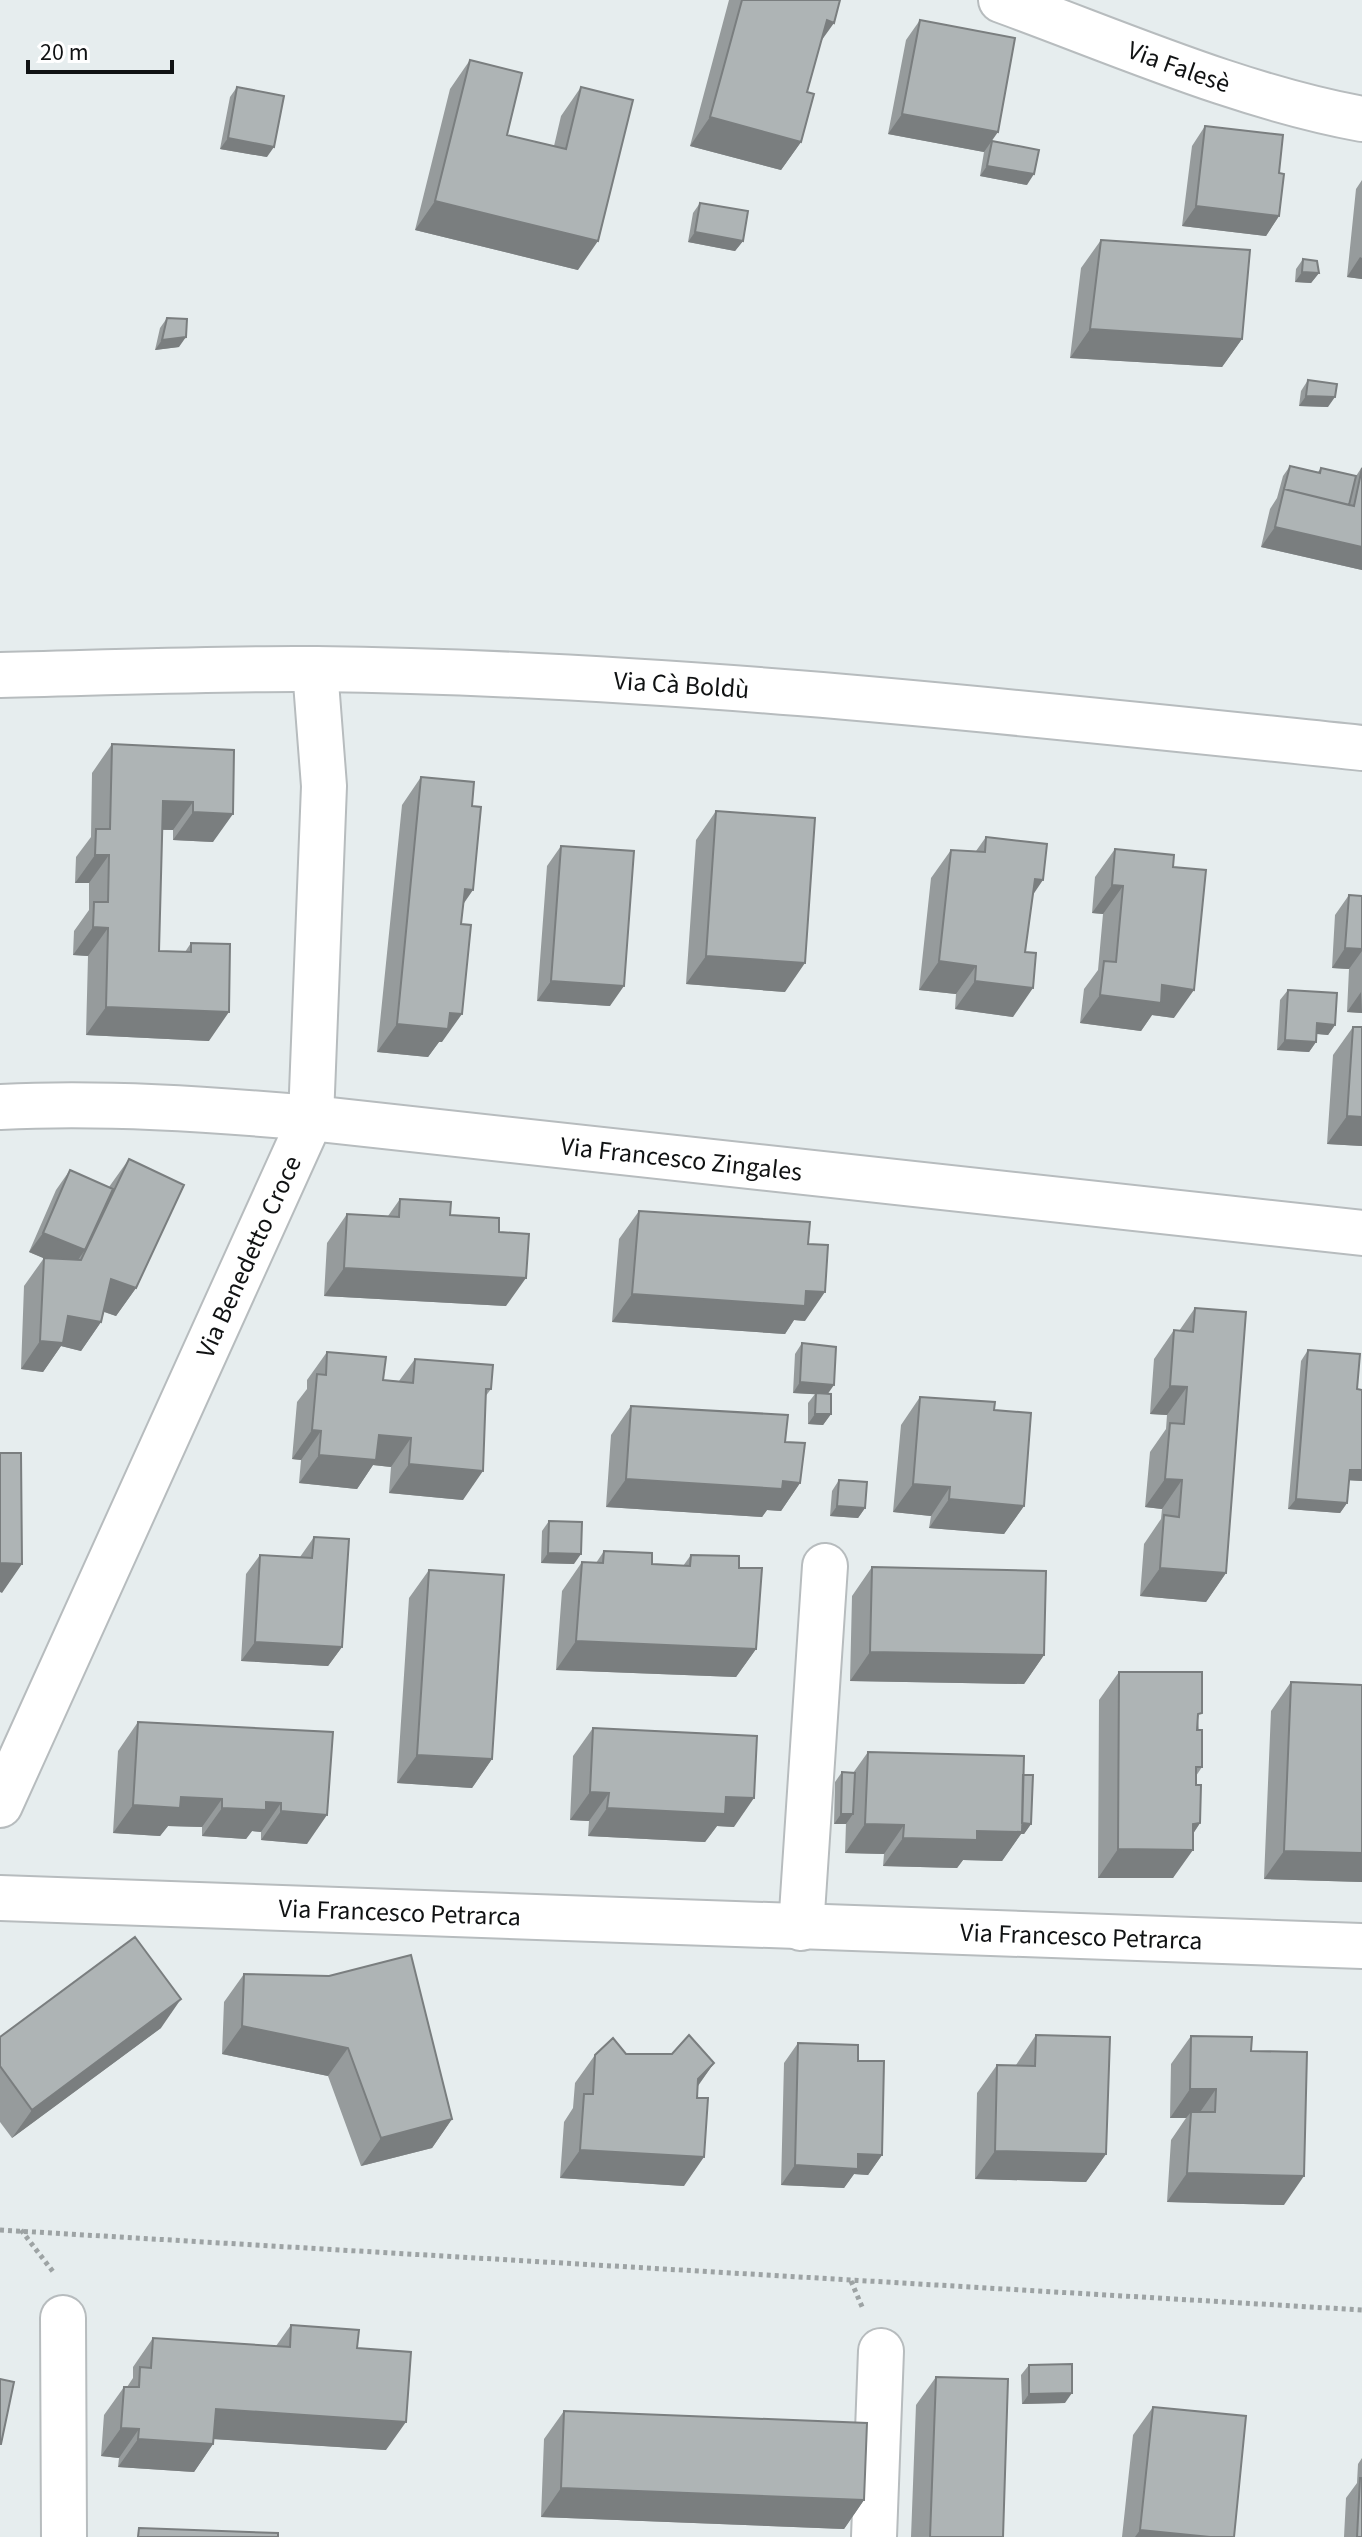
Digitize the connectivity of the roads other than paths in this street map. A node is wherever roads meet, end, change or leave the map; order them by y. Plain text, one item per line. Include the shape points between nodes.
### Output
1 (1001, 0) edge
2 (1362, 119) edge
3 (315, 669) junction
4 (0, 675) edge
5 (1362, 748) edge
6 (0, 1107) edge
7 (311, 1118) junction
8 (1362, 1233) edge
9 (825, 1566) dead end
10 (0, 1805) edge
11 (0, 1898) edge
12 (801, 1928) junction
13 (1362, 1946) edge
14 (63, 2318) dead end
15 (881, 2351) dead end
16 (64, 2537) edge
17 (874, 2537) edge

1 - 2 street, Via Falesè via 1240,88
3 - 4 street, Via Cà Boldù
3 - 5 street, Via Cà Boldù via 822,696
3 - 7 street, Via Benedetto Croce via 324,786
6 - 7 street, Via Francesco Zingales via 196,1108
7 - 8 street, Via Francesco Zingales
7 - 10 street, Via Benedetto Croce
9 - 12 street
11 - 12 street, Via Francesco Petrarca
12 - 13 street, Via Francesco Petrarca
14 - 16 street
15 - 17 street

